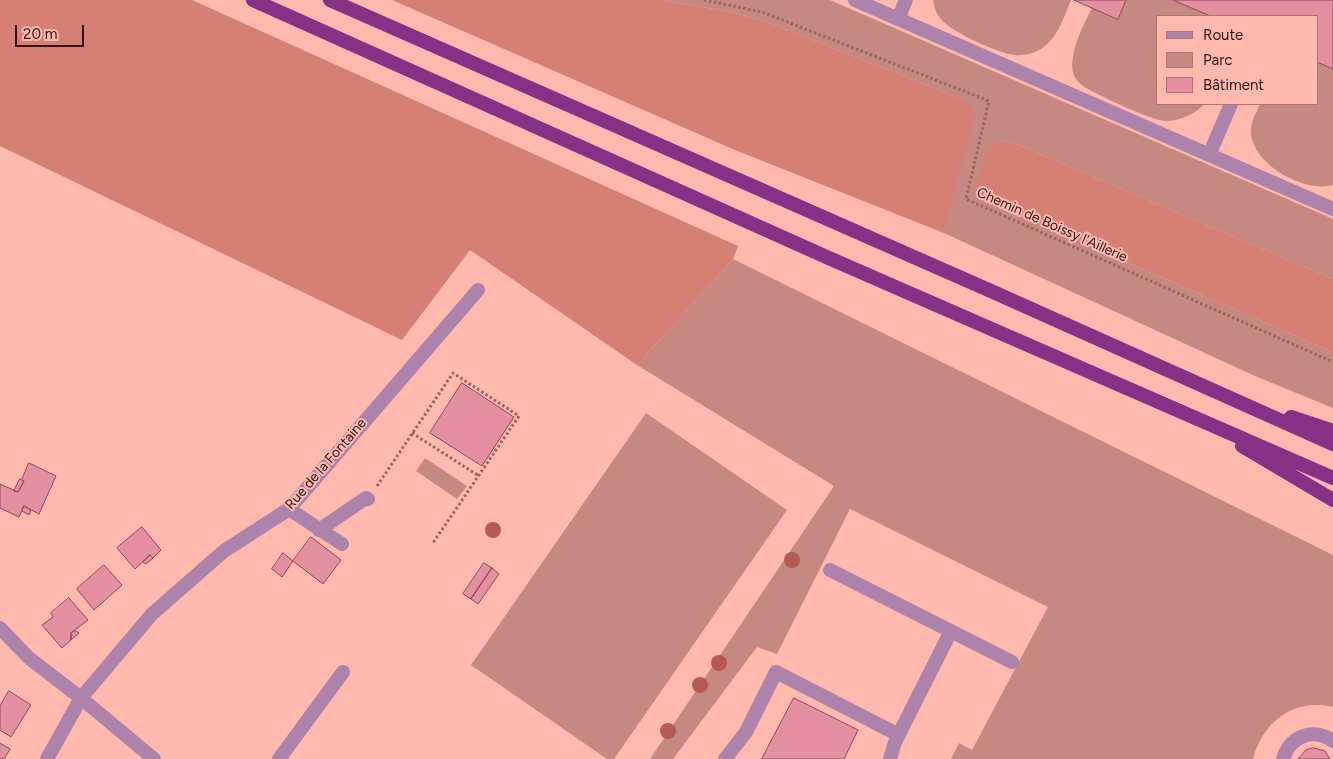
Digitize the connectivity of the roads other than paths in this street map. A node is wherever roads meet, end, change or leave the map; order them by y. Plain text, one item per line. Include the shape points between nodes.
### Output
1 (253, 0) edge
2 (330, 0) edge
3 (855, 0) edge
4 (906, 0) edge
5 (898, 19) junction
6 (1231, 105) edge
7 (1209, 155) junction
8 (1333, 209) edge
9 (478, 290) dead end
10 (1188, 380) junction
11 (1187, 414) junction
12 (1333, 431) edge
13 (1333, 444) edge
14 (1333, 478) edge
15 (368, 499) road end
16 (1333, 500) edge
17 (289, 509) junction
18 (319, 530) junction
19 (342, 544) dead end
20 (830, 570) dead end
21 (0, 628) edge
22 (951, 631) junction
23 (1012, 662) dead end
24 (343, 672) dead end
25 (81, 698) junction
26 (899, 735) junction
27 (1333, 741) edge
28 (47, 759) edge
29 (154, 759) edge
30 (279, 759) edge
31 (725, 759) edge
32 (890, 759) edge
33 (1283, 759) edge

1 - 11 highway via 831,259
2 - 10 highway
3 - 5 street
4 - 5 street
5 - 7 street
6 - 7 street
7 - 8 street
9 - 17 street, Rue de la Fontaine
10 - 12 highway
10 - 13 highway
11 - 14 highway
11 - 16 highway
15 - 18 street
17 - 18 street
17 - 25 street, Rue de la Fontaine via 224,552 152,614
18 - 19 street
20 - 22 street
21 - 25 street via 29,658
22 - 23 street
22 - 26 street
24 - 30 street
25 - 28 street, Rue de la Fontaine
25 - 29 street
26 - 31 street via 776,672 746,732
26 - 32 street
27 - 33 street via 1318,734 1308,734 1291,743

